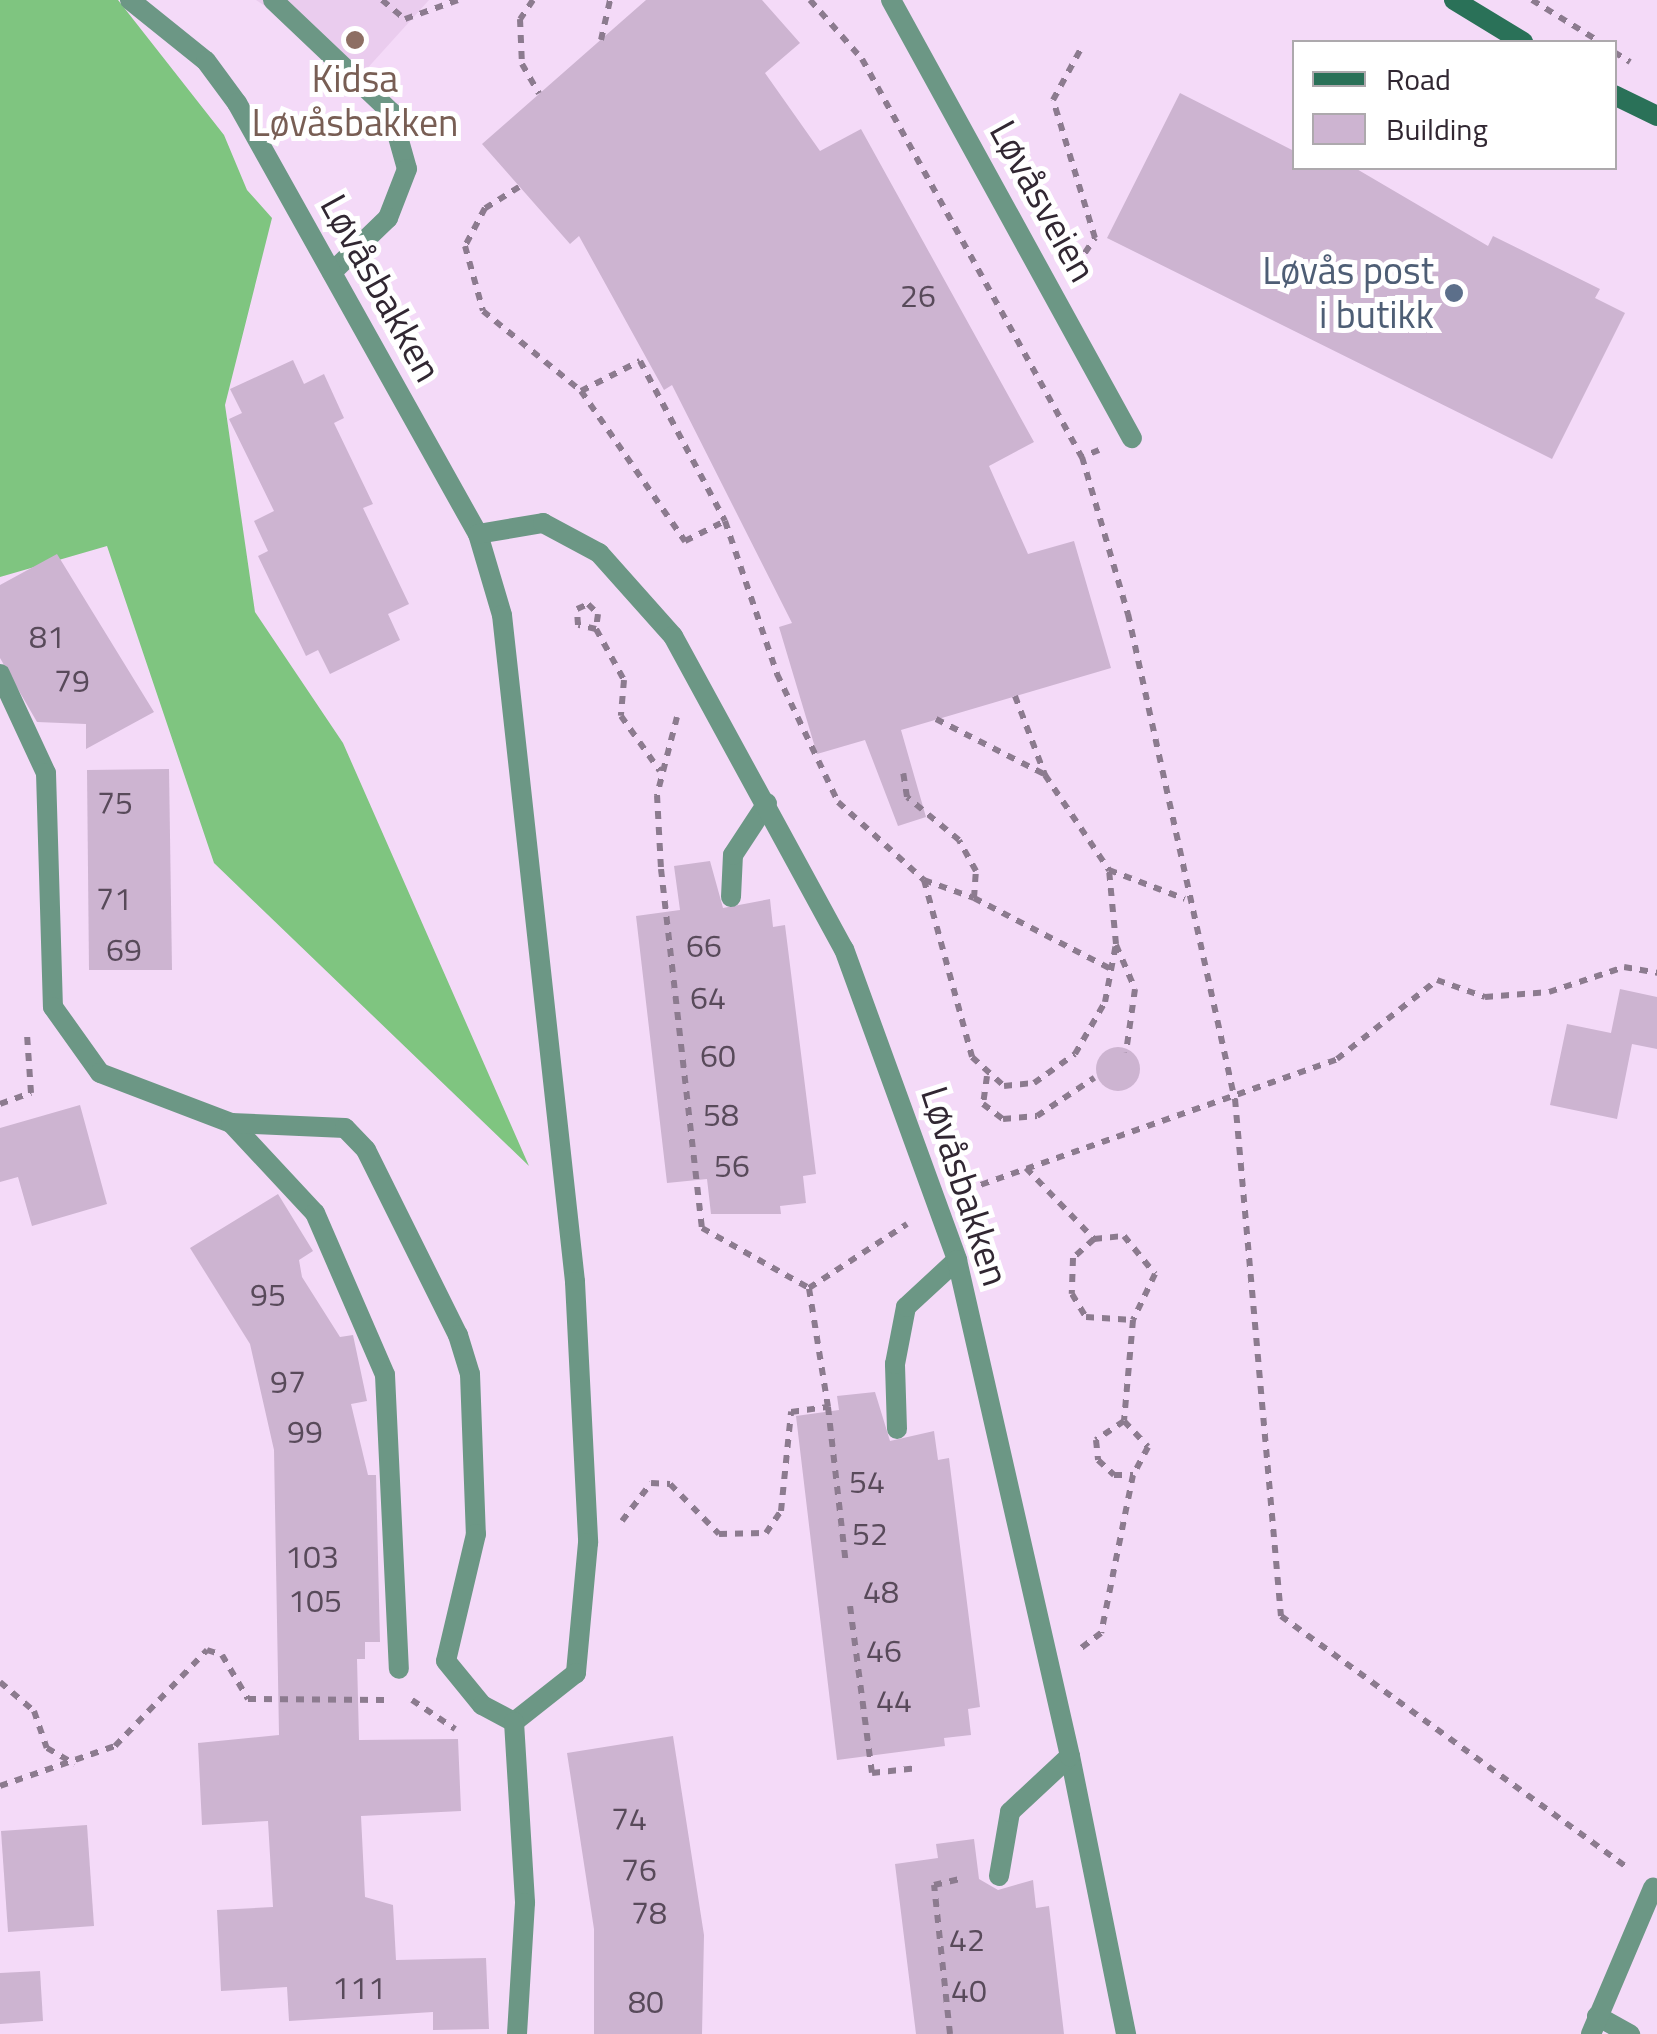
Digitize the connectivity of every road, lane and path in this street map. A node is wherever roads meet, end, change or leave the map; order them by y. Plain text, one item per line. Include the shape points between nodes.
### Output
1 (130, 0) edge
2 (273, 0) edge
3 (382, 0) edge
4 (458, 0) edge
5 (533, 0) edge
6 (610, 0) edge
7 (810, 0) edge
8 (892, 0) edge
9 (1454, 0) edge
10 (1532, 0) edge
11 (601, 40) dead end
12 (1520, 40) edge
13 (1597, 40) edge
14 (1083, 46) dead end
15 (539, 94) dead end
16 (1617, 96) edge
17 (1657, 116) edge
18 (520, 187) dead end
19 (332, 272) junction
20 (1049, 282) junction
21 (581, 391) junction
22 (1132, 438) joint
23 (1082, 457) junction
24 (724, 521) junction
25 (478, 534) junction
26 (596, 629) dead end
27 (0, 674) edge
28 (708, 692) junction
29 (1015, 696) dead end
30 (936, 719) dead end
31 (660, 772) junction
32 (902, 773) dead end
33 (1045, 775) junction
34 (767, 802) junction
35 (1110, 870) junction
36 (924, 880) junction
37 (731, 897) dead end
38 (974, 898) junction
39 (1186, 900) junction
40 (1116, 944) junction
41 (1112, 969) junction
42 (1657, 973) edge
43 (53, 1007) junction
44 (1126, 1052) dead end
45 (986, 1076) junction
46 (1094, 1078) dead end
47 (1235, 1099) junction
48 (0, 1104) edge
49 (231, 1124) junction
50 (1026, 1168) junction
51 (938, 1204) junction
52 (1094, 1239) junction
53 (956, 1260) junction
54 (809, 1288) junction
55 (1133, 1320) junction
56 (828, 1407) junction
57 (1124, 1420) junction
58 (897, 1429) dead end
59 (1133, 1474) junction
60 (588, 1542) junction
61 (846, 1566) dead end
62 (850, 1606) dead end
63 (1074, 1654) dead end
64 (398, 1668) dead end
65 (0, 1682) edge
66 (514, 1722) junction
67 (1070, 1756) junction
68 (75, 1764) junction
69 (918, 1768) dead end
70 (0, 1786) edge
71 (999, 1876) dead end
72 (934, 1886) dead end
73 (1653, 1888) joint
74 (1594, 2025) edge
75 (518, 2034) edge
76 (950, 2034) edge
77 (1126, 2034) edge
78 (1630, 2034) edge

1 - 19 street, Løvåsbakken via 206,61
2 - 19 street via 391,112 407,169 388,218
3 - 4 path via 405,19
5 - 15 path via 520,19 522,64
6 - 11 path
7 - 23 path via 862,58
8 - 20 street, Løvåsveien
9 - 12 main road
10 - 13 path
14 - 20 path via 1054,100 1095,238 1086,260
16 - 17 main road
18 - 21 path via 485,208 466,246 483,312
19 - 25 street, Løvåsbakken
20 - 22 street, Løvåsveien
21 - 24 path via 685,541
21 - 24 path via 640,360
22 - 23 path
23 - 39 path via 1128,614
24 - 36 path via 777,674 838,802
25 - 28 street, Løvåsbakken via 543,523 599,553
25 - 60 street, Løvåsbakken via 511,668 575,1282
26 - 31 path via 624,680 621,716
27 - 43 street via 46,773
28 - 31 path via 679,712
28 - 34 street, Løvåsbakken
29 - 33 path
30 - 33 path
31 - 54 path via 660,869 702,1228
32 - 38 path via 907,797 960,840 976,870
33 - 35 path
34 - 37 street via 733,855
34 - 51 street, Løvåsbakken via 844,949
35 - 39 path
35 - 40 path
36 - 38 path
36 - 45 path via 972,1057
38 - 41 path
39 - 47 path
40 - 41 path
40 - 44 path via 1134,989
41 - 45 path via 1106,1002 1075,1054 1034,1082 1004,1086
42 - 47 path via 1624,967 1550,992 1484,998 1437,980 1336,1059
43 - 48 path via 26,1026 31,1093
43 - 49 street via 100,1073 128,1091
45 - 46 path via 983,1104 1003,1119 1037,1116
47 - 50 path
47 - 73 path via 1281,1616
49 - 64 street via 316,1213 385,1375
49 - 66 street via 345,1128 366,1150 458,1334 470,1374 476,1534 446,1661 482,1704
50 - 51 path
50 - 52 path
51 - 53 street, Løvåsbakken
51 - 54 path
52 - 55 path via 1124,1236 1146,1254 1155,1274
52 - 55 path via 1073,1258 1072,1294 1086,1316
53 - 58 street via 906,1307 895,1364
53 - 67 street, Løvåsbakken
54 - 56 path
55 - 57 path
56 - 60 path via 791,1412 780,1510 766,1533 719,1534 670,1484 651,1483 622,1521
56 - 61 path
57 - 59 path via 1148,1447
57 - 59 path via 1096,1440 1098,1460 1114,1474
59 - 63 path via 1101,1632
60 - 66 street, Løvåsbakken via 576,1674
62 - 69 path via 872,1772
65 - 68 path via 34,1711 46,1748
66 - 68 path via 470,1736 413,1700 248,1699 222,1656 207,1650 115,1746
66 - 75 street via 525,1903
67 - 71 street via 1010,1812
67 - 77 street, Løvåsbakken
68 - 70 path
72 - 76 path
73 - 74 street
74 - 78 street

